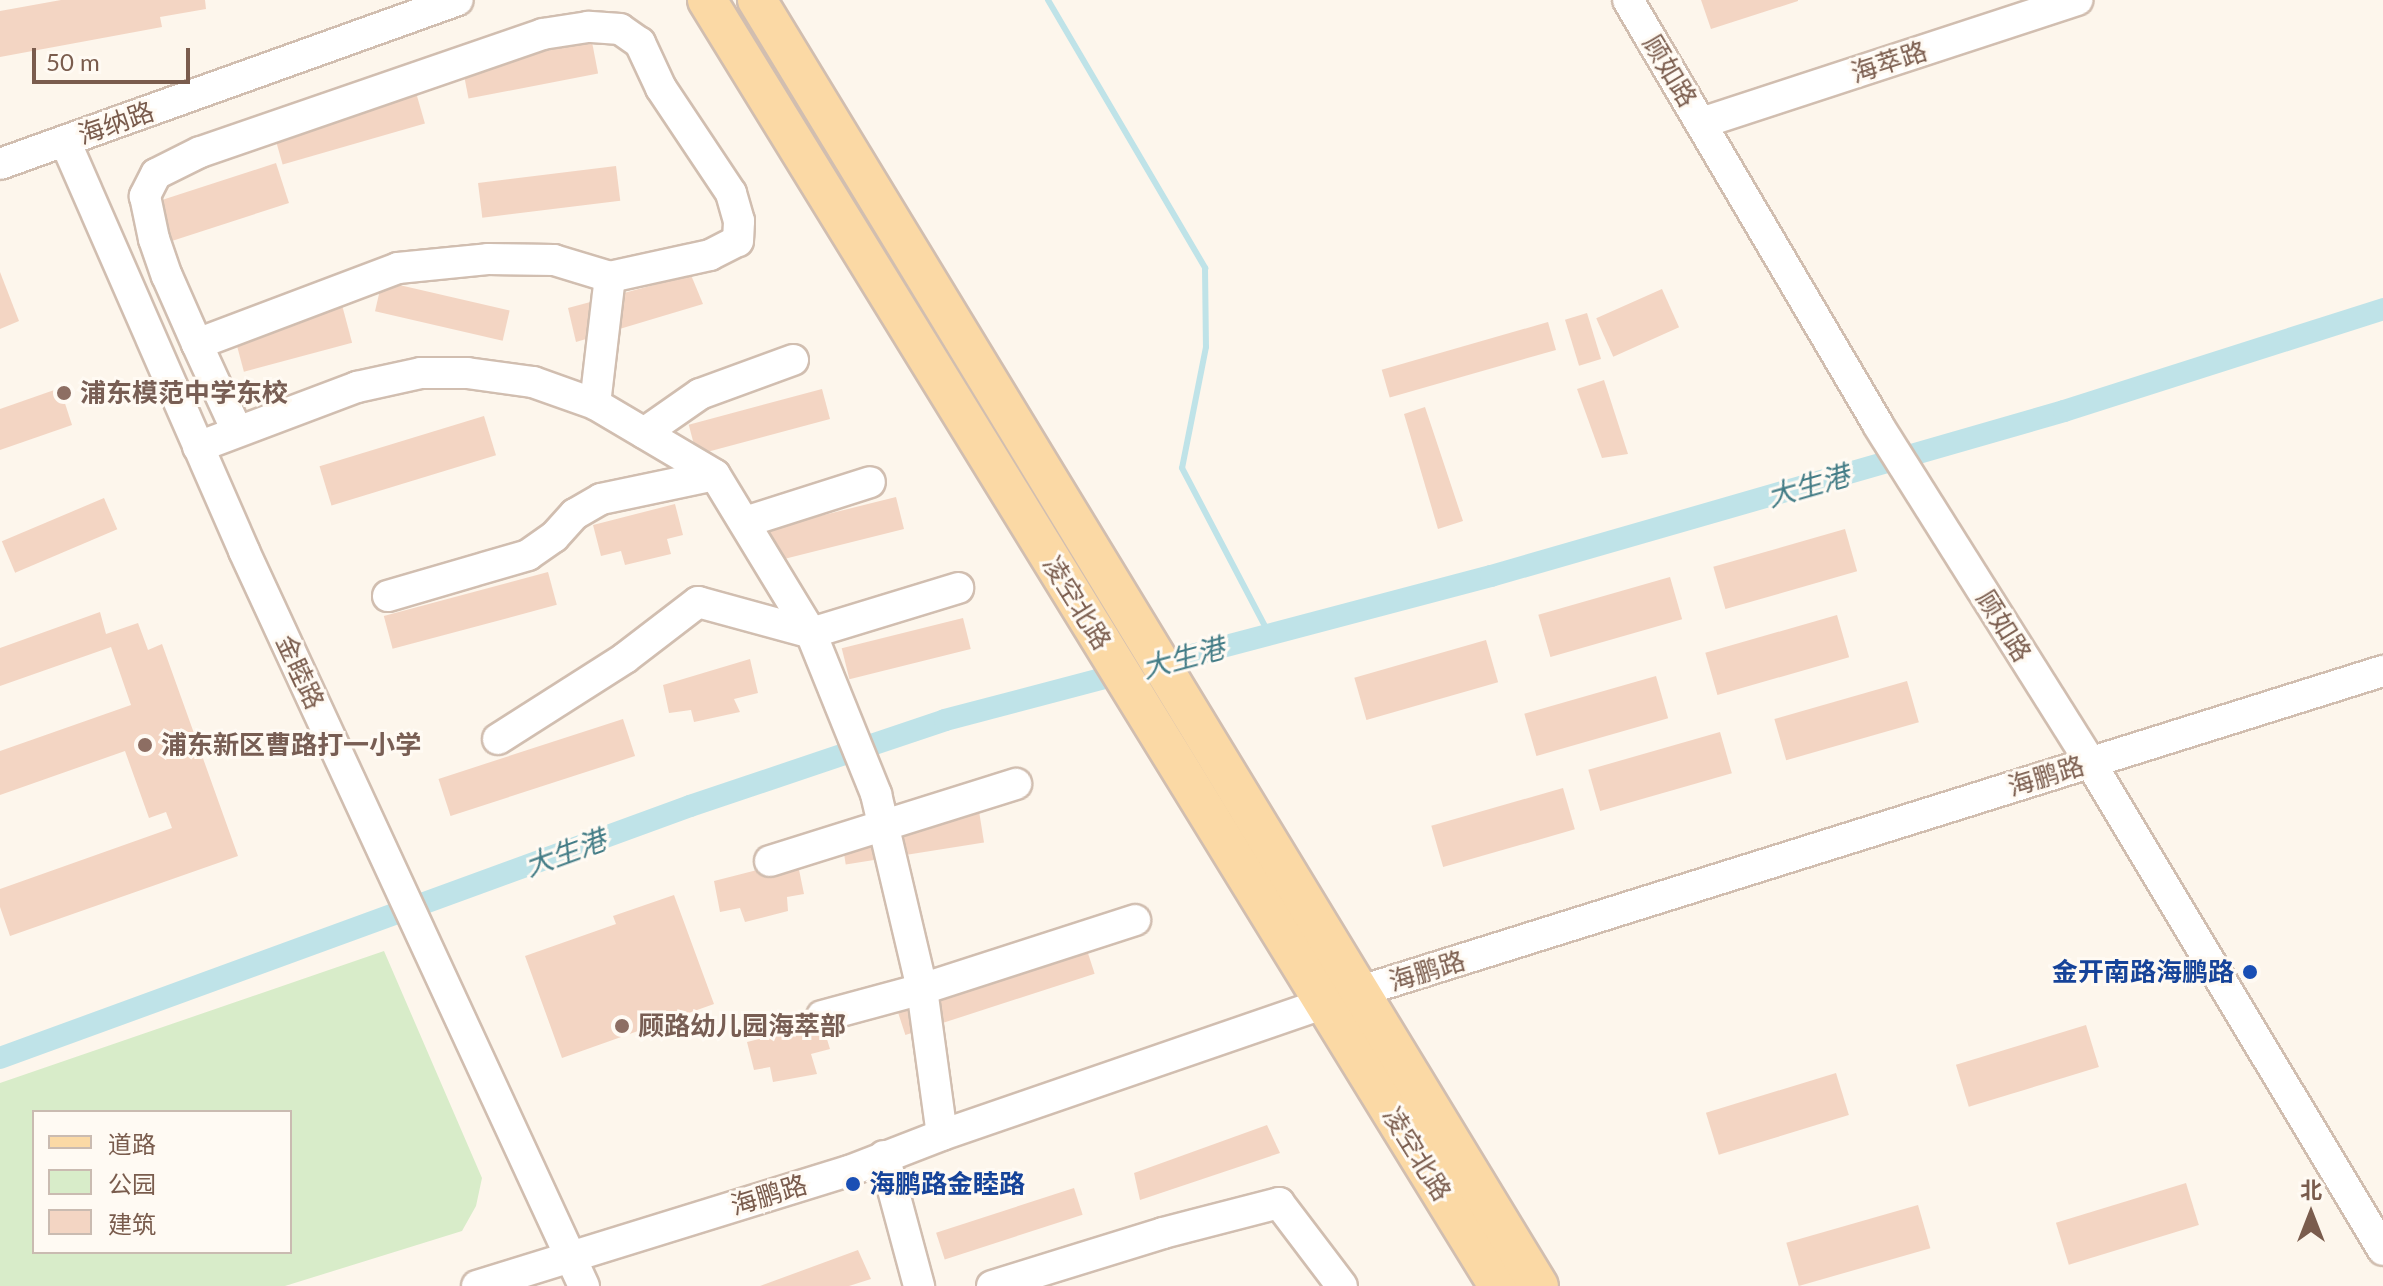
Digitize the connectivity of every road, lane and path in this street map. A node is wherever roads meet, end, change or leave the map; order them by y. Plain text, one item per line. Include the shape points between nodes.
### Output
1 (458, 0) edge
2 (707, 0) edge
3 (757, 0) edge
4 (1628, 0) edge
5 (2077, 0) edge
6 (1701, 123) junction
7 (65, 141) junction
8 (0, 164) edge
9 (610, 277) junction
10 (197, 344) junction
11 (793, 360) dead end
12 (595, 404) junction
13 (237, 431) junction
14 (644, 433) junction
15 (198, 447) junction
16 (715, 475) junction
17 (870, 482) dead end
18 (745, 522) junction
19 (958, 588) dead end
20 (388, 596) dead end
21 (811, 633) junction
22 (2383, 671) edge
23 (498, 739) dead end
24 (2090, 762) junction
25 (1016, 784) dead end
26 (884, 827) junction
27 (770, 861) dead end
28 (1135, 920) dead end
29 (922, 989) junction
30 (1361, 991) junction
31 (1325, 1006) junction
32 (822, 1016) dead end
33 (942, 1135) junction
34 (884, 1156) junction
35 (2383, 1250) edge
36 (570, 1256) junction
37 (477, 1286) edge
38 (584, 1286) edge
39 (919, 1286) edge
40 (992, 1286) edge
41 (1342, 1286) edge
42 (1498, 1286) edge
43 (1539, 1286) edge

1 - 7 street, 海纳路
2 - 31 main road, 凌空北路
3 - 30 main road, 凌空北路
4 - 6 street, 顾如路
5 - 6 street, 海萃路
6 - 24 street, 顾如路 via 1878,425
7 - 8 street, 海纳路
7 - 15 street, 金睦路
9 - 10 street via 554,260 488,259 398,268
9 - 10 street via 710,255 738,241 739,221 731,193 661,88 640,43 620,29 588,27 543,34 431,71 200,152 156,174 145,196 154,239
9 - 12 street
10 - 13 street
11 - 14 street via 700,394
12 - 13 street via 533,382 421,373 357,387
12 - 14 street
13 - 15 street
14 - 16 street
15 - 36 street, 金睦路
16 - 18 street
16 - 20 street via 601,499 528,555
17 - 18 street
18 - 21 street
19 - 21 street
21 - 23 street via 698,602 625,658
21 - 26 street via 876,794
22 - 24 street, 海鹏路
24 - 30 street, 海鹏路
24 - 35 street, 顾如路
25 - 26 street
26 - 27 street
26 - 29 street
28 - 29 street
29 - 32 street
29 - 33 street
30 - 31 street, 海鹏路
30 - 43 main road, 凌空北路
31 - 33 street, 海鹏路
31 - 42 main road, 凌空北路
33 - 34 street, 海鹏路
34 - 36 street, 海鹏路
34 - 39 street
36 - 37 street, 海鹏路
36 - 38 street, 金睦路
40 - 41 street via 1279,1203

